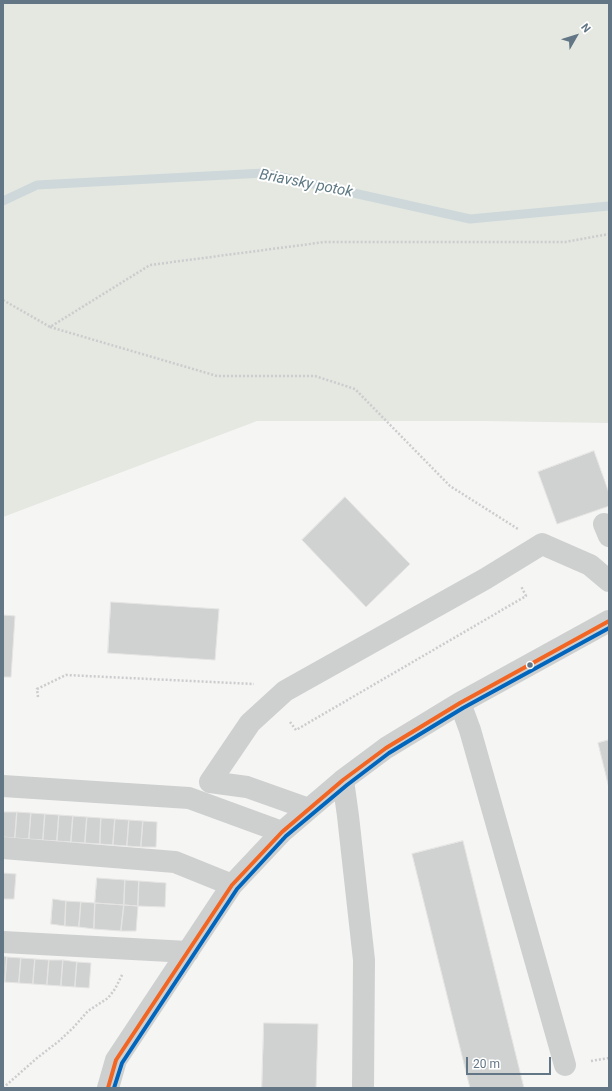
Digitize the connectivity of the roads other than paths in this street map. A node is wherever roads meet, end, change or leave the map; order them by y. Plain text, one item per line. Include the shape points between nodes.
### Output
1 (609, 581) edge
2 (609, 621) edge
3 (460, 703) junction
4 (343, 780) junction
5 (3, 786) edge
6 (309, 809) junction
7 (282, 832) junction
8 (3, 848) edge
9 (232, 884) junction
10 (3, 942) edge
11 (188, 952) junction
12 (564, 1065) dead end
13 (108, 1088) edge
14 (363, 1088) edge

1 - 6 street via 590,565 542,544 285,691 250,723 210,782 247,787
2 - 3 street
3 - 4 street via 386,748
3 - 12 street
4 - 6 street
4 - 14 street via 364,960
5 - 7 street via 189,798
6 - 7 street
7 - 9 street
8 - 9 street via 175,862
9 - 11 street
10 - 11 street
11 - 13 street via 116,1060

